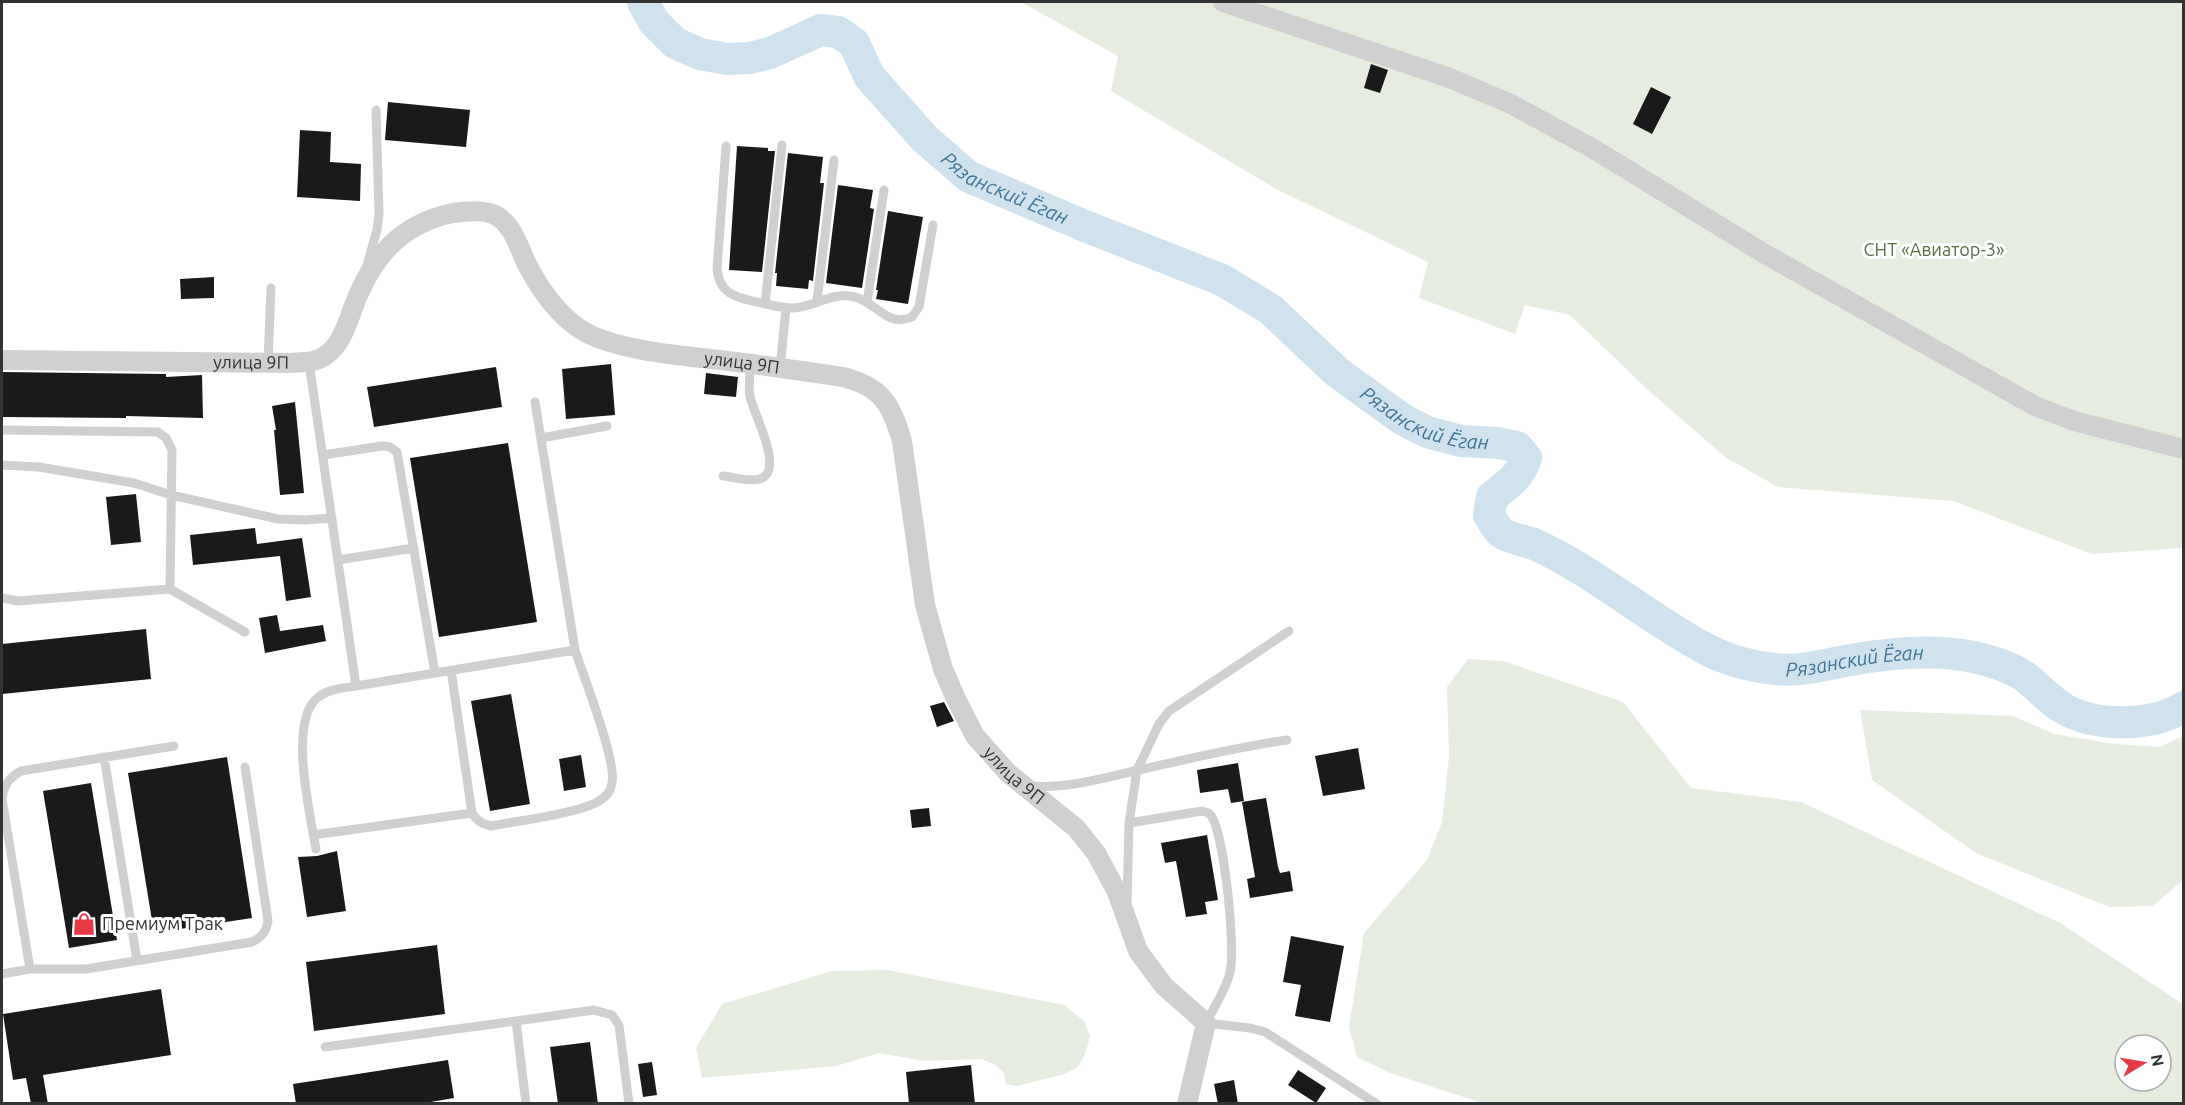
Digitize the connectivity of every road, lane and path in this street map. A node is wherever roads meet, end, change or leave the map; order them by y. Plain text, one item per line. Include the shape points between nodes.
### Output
1 (1223, 2) edge
2 (376, 110) dead end
3 (782, 145) dead end
4 (726, 147) dead end
5 (834, 160) dead end
6 (884, 190) dead end
7 (933, 225) dead end
8 (271, 288) dead end
9 (358, 294) junction
10 (817, 301) junction
11 (867, 302) junction
12 (765, 304) junction
13 (786, 308) junction
14 (2, 360) edge
15 (268, 362) junction
16 (309, 362) junction
17 (752, 364) junction
18 (780, 368) junction
19 (535, 402) dead end
20 (607, 426) dead end
21 (2, 430) edge
22 (541, 438) junction
23 (2184, 448) edge
24 (323, 455) junction
25 (2, 465) edge
26 (723, 476) dead end
27 (171, 495) junction
28 (332, 518) junction
29 (414, 548) junction
30 (338, 560) junction
31 (170, 589) junction
32 (2, 598) edge
33 (1289, 631) dead end
34 (245, 632) dead end
35 (575, 650) junction
36 (451, 670) junction
37 (435, 673) junction
38 (356, 686) junction
39 (1287, 740) dead end
40 (174, 746) dead end
41 (104, 757) junction
42 (245, 767) dead end
43 (1137, 770) junction
44 (1022, 786) junction
45 (472, 813) junction
46 (1129, 823) junction
47 (313, 835) junction
48 (316, 849) dead end
49 (1129, 929) junction
50 (137, 960) junction
51 (30, 969) junction
52 (2, 974) edge
53 (516, 1021) junction
54 (1206, 1023) junction
55 (325, 1047) dead end
56 (526, 1104) edge
57 (629, 1104) edge
58 (1187, 1104) edge
59 (1377, 1104) edge

1 - 23 street via 1448,77 1511,104 1592,148 1765,255 2035,406 2074,421
2 - 9 lane via 379,214
3 - 12 lane
4 - 12 lane via 718,279 731,294
5 - 10 lane
6 - 11 lane
7 - 11 lane via 916,313 909,319 892,319
8 - 15 lane
9 - 16 street, улица 9П via 337,345 328,355
9 - 17 street, улица 9П via 392,241 406,230 453,213 479,211 497,216 510,228 549,298 581,330 645,350
10 - 11 lane via 846,295
10 - 13 lane
12 - 13 lane
13 - 18 lane
14 - 15 street, улица 9П
15 - 16 street, улица 9П
16 - 24 lane
17 - 18 street, улица 9П
17 - 26 lane via 750,394 768,447 770,469 758,480
18 - 44 street, улица 9П via 856,381 884,398 895,417 925,605 943,669 975,736
19 - 22 lane
20 - 22 lane
21 - 27 lane via 158,432 172,450
22 - 35 lane
24 - 28 lane
24 - 29 lane via 382,446 397,452
25 - 27 lane via 39,467 134,483
27 - 28 lane via 278,519
27 - 31 lane
28 - 30 lane
29 - 30 lane
29 - 37 lane
30 - 38 lane
31 - 32 lane via 18,601
31 - 34 lane
33 - 43 lane via 1169,711
35 - 36 lane
35 - 45 lane via 610,754 613,781 609,792 600,801 577,809 491,826 476,820
36 - 37 lane
36 - 45 lane
37 - 38 lane
38 - 47 lane via 322,694 314,700 303,723 302,753
39 - 43 lane
40 - 41 lane
41 - 50 lane
41 - 51 lane via 21,771 10,777 4,787 2,799
42 - 50 lane via 268,921 266,930 252,942
43 - 44 lane via 1054,787
43 - 46 lane
44 - 49 street, улица 9П via 1077,828 1096,853 1117,892
45 - 47 lane
46 - 49 lane
46 - 54 lane via 1202,811 1209,813 1216,824 1228,897 1232,960 1230,975
47 - 48 lane
49 - 54 street, улица 9П via 1150,970
50 - 51 lane via 86,969
51 - 52 lane
53 - 55 lane
53 - 56 lane
53 - 57 lane via 594,1010 612,1015 619,1025
54 - 58 street
54 - 59 lane via 1265,1032

